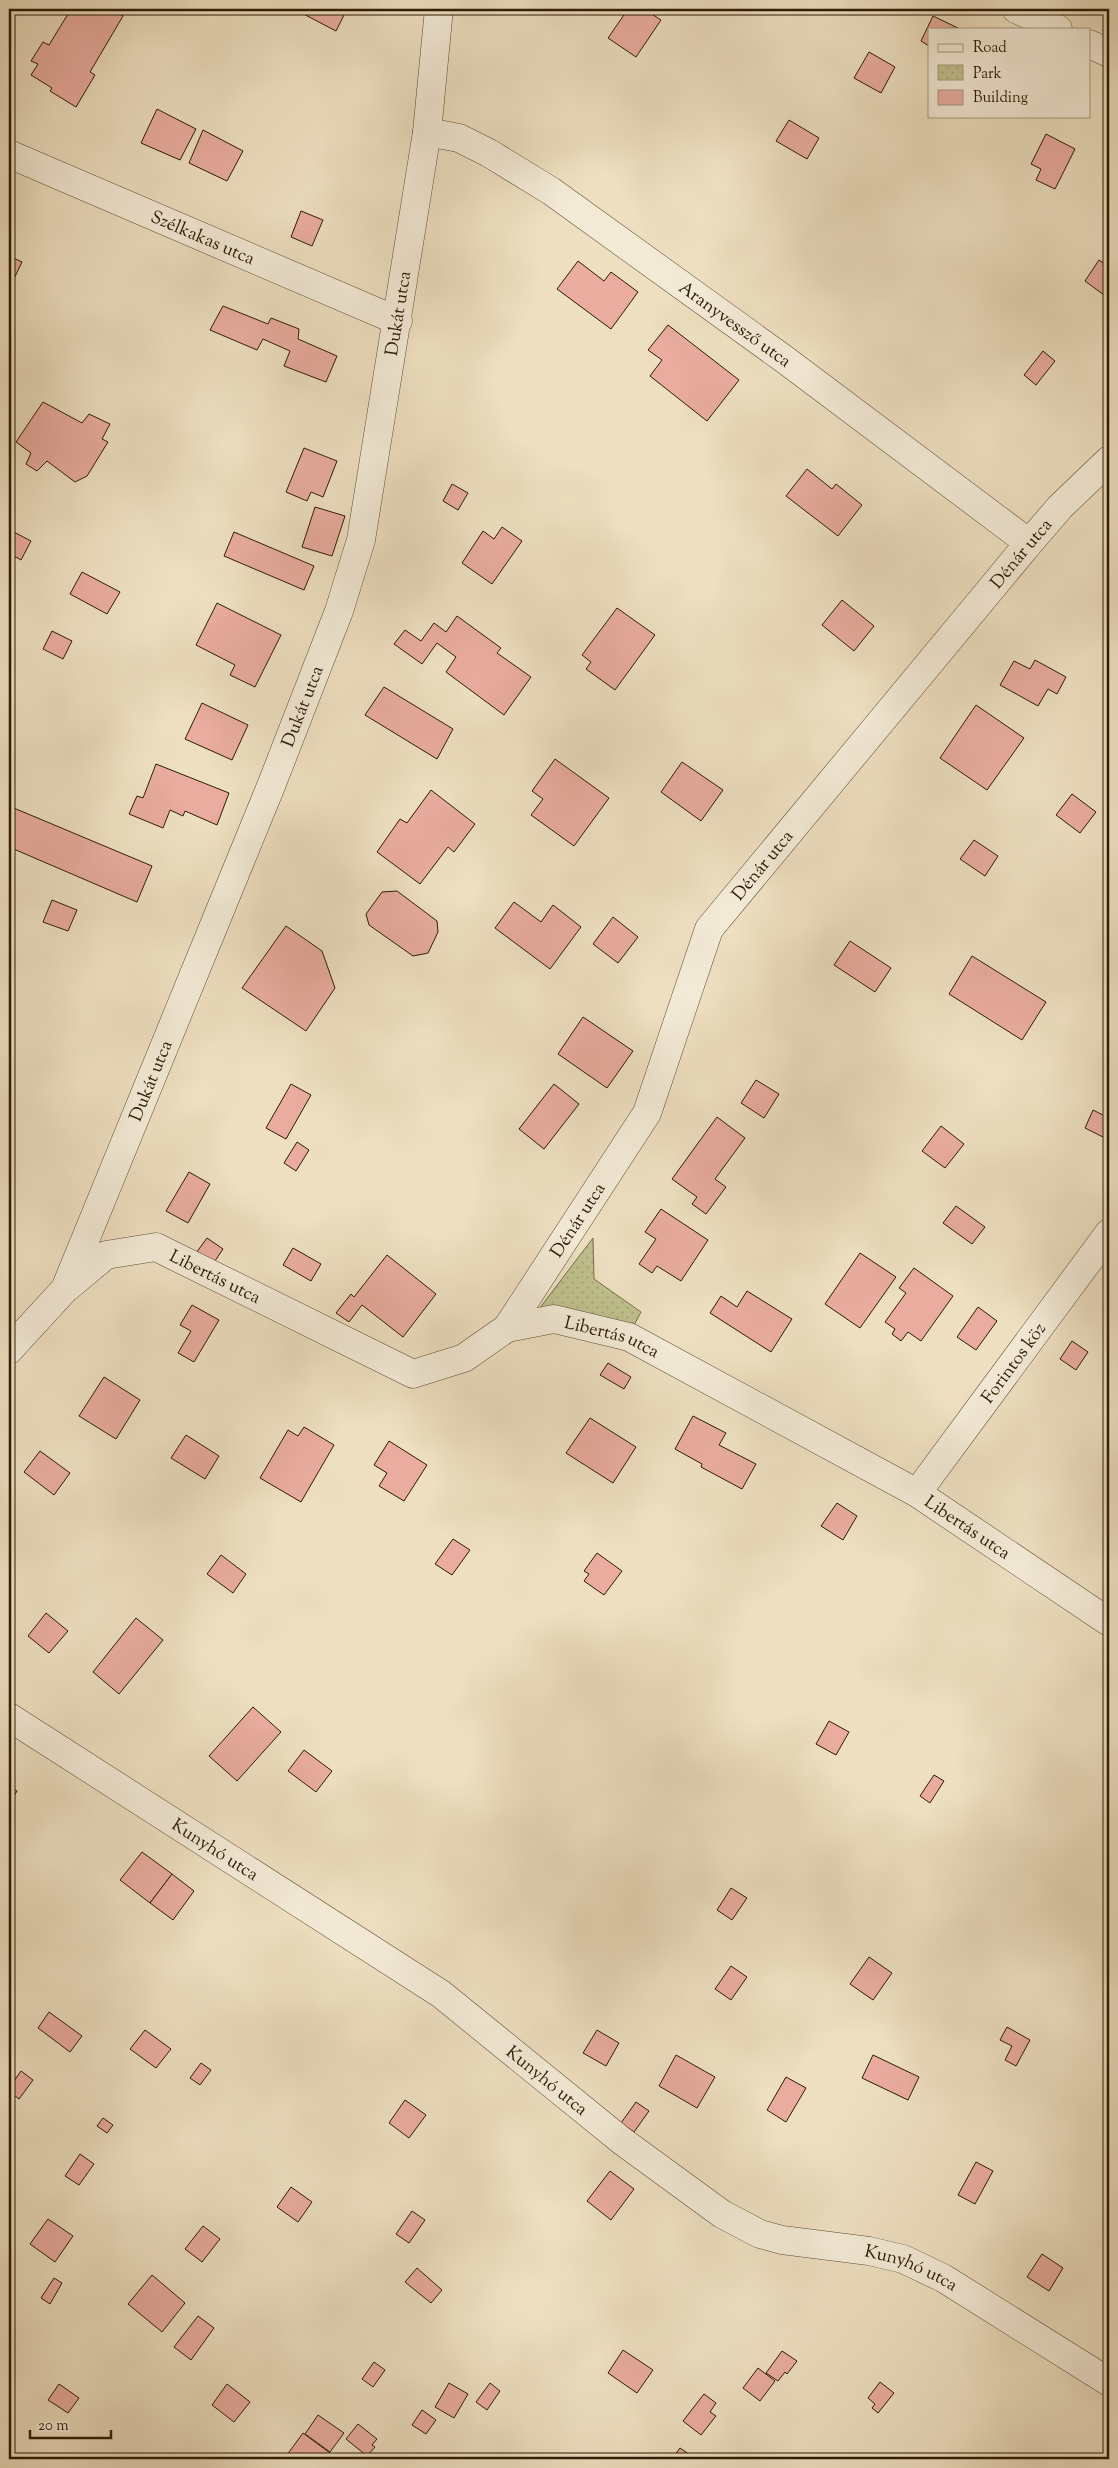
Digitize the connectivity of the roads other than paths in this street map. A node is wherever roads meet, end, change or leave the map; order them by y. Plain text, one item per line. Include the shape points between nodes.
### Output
1 (438, 9) edge
2 (1016, 9) edge
3 (1056, 28) edge
4 (1090, 44) edge
5 (1109, 53) edge
6 (427, 132) junction
7 (9, 154) edge
8 (398, 322) junction
9 (1109, 460) edge
10 (1029, 543) junction
11 (1109, 1233) edge
12 (65, 1289) junction
13 (507, 1328) junction
14 (9, 1350) edge
15 (917, 1493) junction
16 (1109, 1622) edge
17 (9, 1717) edge
18 (1109, 2382) edge

1 - 6 street, Dukát utca
2 - 3 street
4 - 5 street
6 - 8 street, Dukát utca
6 - 10 street, Aranyvessző utca via 459,138 551,191 784,359
7 - 8 street, Szélkakas utca
8 - 12 street, Dukát utca via 361,540 339,611 271,786
9 - 10 street, Dénár utca
10 - 13 street, Dénár utca via 709,929 647,1114
11 - 15 street, Forintos köz
12 - 13 street, Libertás utca via 106,1255 156,1247 413,1374 464,1358
12 - 14 street, Dukát utca
13 - 15 street, Libertás utca via 554,1319 629,1337
15 - 16 street, Libertás utca
17 - 18 street, Kunyhó utca via 442,1994 622,2141 722,2214 760,2234 782,2240 902,2259 944,2278

